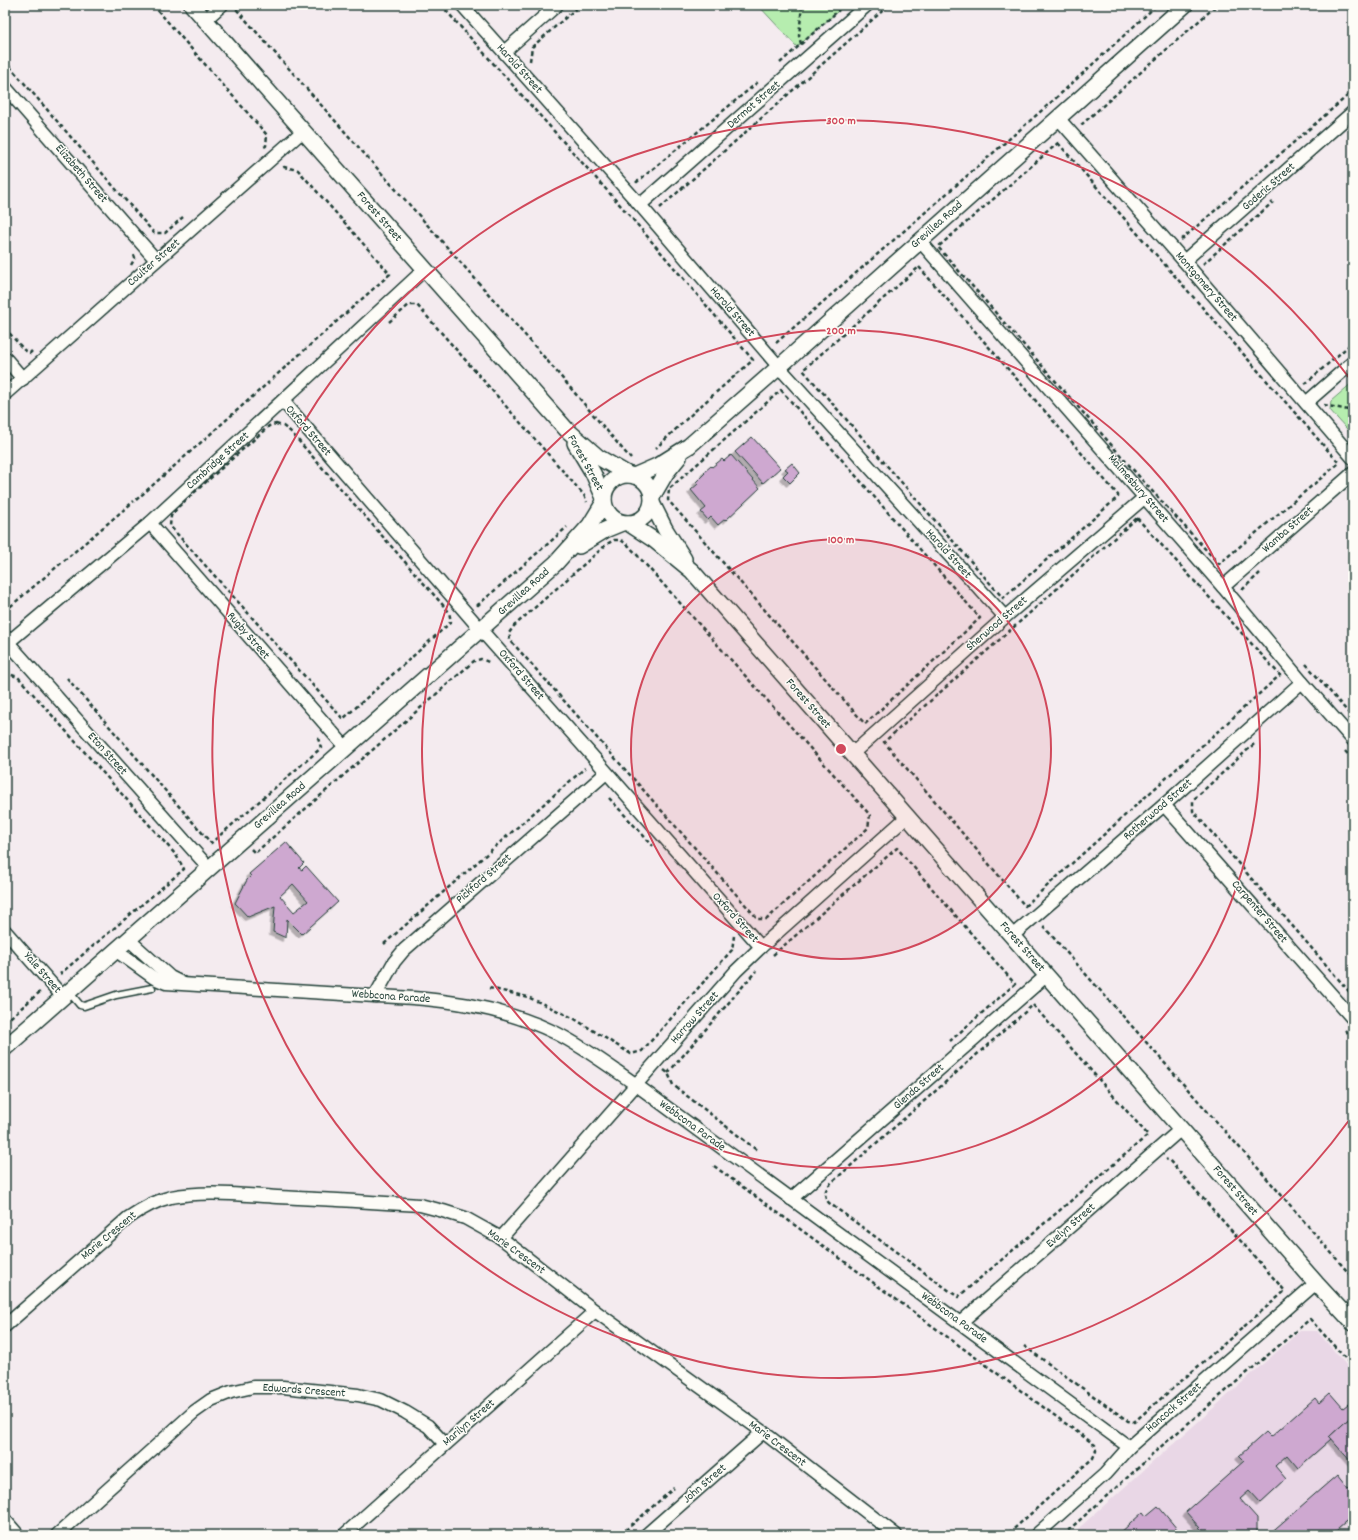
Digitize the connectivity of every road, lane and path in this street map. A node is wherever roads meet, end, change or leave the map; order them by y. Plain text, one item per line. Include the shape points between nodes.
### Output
1 (153, 5) edge
2 (192, 5) edge
3 (222, 5) edge
4 (243, 5) edge
5 (442, 5) edge
6 (462, 5) edge
7 (557, 5) edge
8 (580, 5) edge
9 (802, 5) edge
10 (868, 5) edge
11 (889, 5) edge
12 (1156, 5) edge
13 (1186, 5) edge
14 (1217, 5) edge
15 (840, 10) dead end
16 (205, 20) junction
17 (801, 44) junction
18 (504, 52) junction
19 (806, 59) junction
20 (5, 61) edge
21 (529, 63) dead end
22 (779, 63) dead end
23 (761, 79) dead end
24 (5, 87) edge
25 (1353, 91) edge
26 (1353, 112) edge
27 (1058, 118) junction
28 (1080, 125) dead end
29 (303, 131) junction
30 (266, 146) dead end
31 (284, 167) dead end
32 (637, 182) dead end
33 (640, 205) junction
34 (660, 208) dead end
35 (154, 233) dead end
36 (920, 241) junction
37 (1182, 241) dead end
38 (938, 247) dead end
39 (156, 260) junction
40 (1184, 261) junction
41 (425, 269) junction
42 (417, 305) dead end
43 (5, 328) edge
44 (1353, 342) edge
45 (776, 343) dead end
46 (30, 353) dead end
47 (5, 358) edge
48 (1353, 362) edge
49 (779, 367) junction
50 (803, 370) dead end
51 (23, 379) junction
52 (272, 379) dead end
53 (269, 382) dead end
54 (1306, 384) dead end
55 (781, 390) joint
56 (5, 394) edge
57 (283, 401) junction
58 (1306, 404) junction
59 (1324, 405) dead end
60 (1353, 412) edge
61 (566, 429) junction
62 (689, 446) junction
63 (654, 451) dead end
64 (1353, 458) edge
65 (633, 461) dead end
66 (1353, 474) edge
67 (631, 475) junction
68 (1144, 497) junction
69 (604, 500) junction
70 (652, 500) junction
71 (595, 518) junction
72 (1138, 518) dead end
73 (150, 523) junction
74 (625, 523) junction
75 (170, 526) dead end
76 (567, 527) dead end
77 (610, 535) junction
78 (556, 563) junction
79 (1219, 564) dead end
80 (692, 571) junction
81 (1223, 587) junction
82 (1003, 598) dead end
83 (478, 605) dead end
84 (5, 611) edge
85 (1005, 618) junction
86 (451, 622) dead end
87 (481, 630) junction
88 (6, 642) edge
89 (474, 661) dead end
90 (5, 673) edge
91 (67, 678) dead end
92 (1302, 682) junction
93 (1353, 740) edge
94 (884, 742) dead end
95 (1256, 742) dead end
96 (321, 748) dead end
97 (346, 748) junction
98 (852, 754) junction
99 (586, 768) dead end
100 (606, 773) junction
101 (1164, 805) junction
102 (908, 816) junction
103 (243, 838) junction
104 (209, 868) junction
105 (5, 911) edge
106 (8, 915) dead end
107 (1044, 927) dead end
108 (5, 932) edge
109 (1012, 936) junction
110 (734, 937) dead end
111 (128, 939) junction
112 (384, 944) dead end
113 (761, 947) junction
114 (115, 950) junction
115 (772, 956) dead end
116 (760, 966) dead end
117 (1047, 975) junction
118 (50, 983) junction
119 (185, 983) junction
120 (1015, 984) dead end
121 (152, 988) dead end
122 (489, 988) dead end
123 (66, 994) junction
124 (375, 996) junction
125 (1353, 996) edge
126 (1033, 1005) dead end
127 (1353, 1019) edge
128 (5, 1022) edge
129 (5, 1048) edge
130 (635, 1084) junction
131 (1181, 1129) junction
132 (758, 1151) dead end
133 (1168, 1159) dead end
134 (714, 1166) dead end
135 (825, 1195) dead end
136 (791, 1199) junction
137 (500, 1238) junction
138 (1353, 1278) edge
139 (1316, 1283) junction
140 (595, 1311) junction
141 (960, 1323) junction
142 (1353, 1323) edge
143 (5, 1326) edge
144 (1024, 1346) dead end
145 (1353, 1367) edge
146 (763, 1432) junction
147 (445, 1444) junction
148 (1129, 1447) junction
149 (674, 1488) dead end
150 (5, 1520) edge
151 (18, 1535) edge
152 (57, 1535) edge
153 (344, 1535) edge
154 (620, 1535) edge
155 (646, 1535) edge
156 (896, 1535) edge
157 (1007, 1535) edge
158 (1036, 1535) edge
159 (1063, 1535) edge

1 - 30 path via 267,135
2 - 16 street, Forest Street
3 - 16 street
4 - 65 path via 237,10
5 - 63 path via 629,215 753,360
6 - 18 street, Harold Street
7 - 18 street
8 - 21 path via 532,47
9 - 17 path via 799,36
10 - 19 street, Dermot Street
11 - 34 path
12 - 45 path via 1056,98
13 - 27 street, Grevillea Road
14 - 28 path
15 - 17 path
16 - 29 street, Forest Street
17 - 19 path
17 - 22 path
18 - 33 street, Harold Street
19 - 33 street, Dermot Street
20 - 35 path
23 - 32 path
24 - 39 street, Elizabeth Street
25 - 37 path
26 - 40 street, Goderic Street
27 - 36 street, Grevillea Road
27 - 40 street, Montgomery Street
29 - 39 street, Coulter Street
29 - 41 street, Forest Street
31 - 52 path via 298,170 390,274
33 - 49 street, Harold Street
36 - 49 street, Grevillea Road
36 - 68 street, Malmesbury Street
38 - 79 path via 1058,142 1339,463
39 - 51 street, Coulter Street
40 - 58 street, Montgomery Street
41 - 57 street, Cambridge Street
41 - 61 street, Forest Street
42 - 71 path via 584,495 586,508
43 - 46 path via 24,350
44 - 54 path
47 - 51 street
48 - 58 street
49 - 62 street, Grevillea Road
49 - 85 street, Harold Street
50 - 82 path via 919,267 1118,495
51 - 56 street, Coulter Street
53 - 84 path
55 - 55 path via 980,618 865,724 668,500 669,489
57 - 73 street, Cambridge Street
57 - 87 street, Oxford Street
58 - 64 street, Montgomery Street
59 - 60 path
61 - 67 street, Forest Street via 598,456
61 - 69 street, Forest Street via 593,473
62 - 67 street, Grevillea Road via 657,466
62 - 70 street, Grevillea Road via 666,473
66 - 81 street, Wamba Street
67 - 69 street, Grevillea Road via 621,476 612,481 607,487
67 - 70 street via 645,482 650,489
68 - 81 street, Malmesbury Street
68 - 85 street, Sherwood Street
69 - 71 street, Grevillea Road
69 - 74 street via 610,515 615,520
70 - 74 street, Grevillea Road via 645,516 639,521
70 - 80 street via 665,529
71 - 78 street, Grevillea Road
72 - 94 path via 1280,675 1025,906
73 - 88 street, Cambridge Street
73 - 97 street, Rugby Street
74 - 77 street, Grevillea Road
74 - 80 street via 654,540
75 - 86 path via 343,719
76 - 83 path
77 - 77 path via 631,548 870,815 868,828 767,919 758,918 510,640 509,633 512,627 607,544
77 - 78 street, Grevillea Road via 585,542
78 - 87 street, Grevillea Road
80 - 98 street, Forest Street
81 - 92 street, Malmesbury Street
85 - 98 street, Sherwood Street
87 - 97 street, Grevillea Road
87 - 100 street, Oxford Street
88 - 104 street, Eton Street
89 - 103 path via 255,853
90 - 118 path via 18,677 176,855 184,869
91 - 96 path via 211,843
92 - 93 street, Malmesbury Street
92 - 101 street, Rotherwood Street
95 - 125 path via 1194,800 1193,811
97 - 103 street, Grevillea Road
98 - 102 street, Forest Street
99 - 112 path
100 - 113 street, Oxford Street
100 - 124 street, Pickford Street via 404,950 394,962
101 - 109 street, Rotherwood Street
101 - 127 street, Carpenter Street
102 - 109 street, Forest Street
102 - 113 street, Harrow Street
103 - 104 street, Grevillea Road
104 - 111 street, Grevillea Road
105 - 106 path
107 - 138 path
108 - 118 street, Yale Street
109 - 117 street, Forest Street
110 - 122 path via 732,950 727,956 642,1051 631,1054 554,1009 528,997
111 - 114 street, Grevillea Road
111 - 119 street, Webbcona Parade via 170,977
113 - 130 street, Harrow Street via 736,971
114 - 119 street, Webbcona Parade via 158,980
114 - 123 street, Grevillea Road
115 - 120 path via 897,848
116 - 132 path via 668,1073 673,1085
117 - 131 street, Forest Street
117 - 136 street, Glenda Street
118 - 123 street, Yale Street
118 - 128 path
119 - 124 street, Webbcona Parade
121 - 123 lane via 116,995 84,1006
123 - 129 street, Grevillea Road
124 - 130 street, Webbcona Parade via 452,1002 522,1019 572,1042
126 - 135 path via 1148,1135 958,1297 829,1203
130 - 136 street, Webbcona Parade
130 - 137 street, Harrow Street
131 - 139 street, Forest Street
131 - 141 street, Evelyn Street
133 - 144 path via 1285,1291 1134,1422 1128,1421
134 - 157 path via 1095,1445 1093,1458
136 - 141 street, Webbcona Parade
137 - 140 street, Marie Crescent
137 - 143 street, Marie Crescent via 465,1218 420,1205 228,1194 170,1197 143,1208 128,1218
139 - 142 street, Forest Street
139 - 148 street, Hancock Street
140 - 146 street, Marie Crescent
140 - 147 street, Marilyn Street
141 - 148 street, Webbcona Parade
145 - 159 path via 1310,1319
146 - 155 street, John Street
146 - 156 street, Marie Crescent
147 - 152 street, Edwards Crescent via 428,1426 380,1400 358,1395 283,1387 231,1392 210,1400 194,1412
147 - 153 street, Marilyn Street
148 - 158 street, Hancock Street via 1105,1474
149 - 154 path
150 - 151 street

